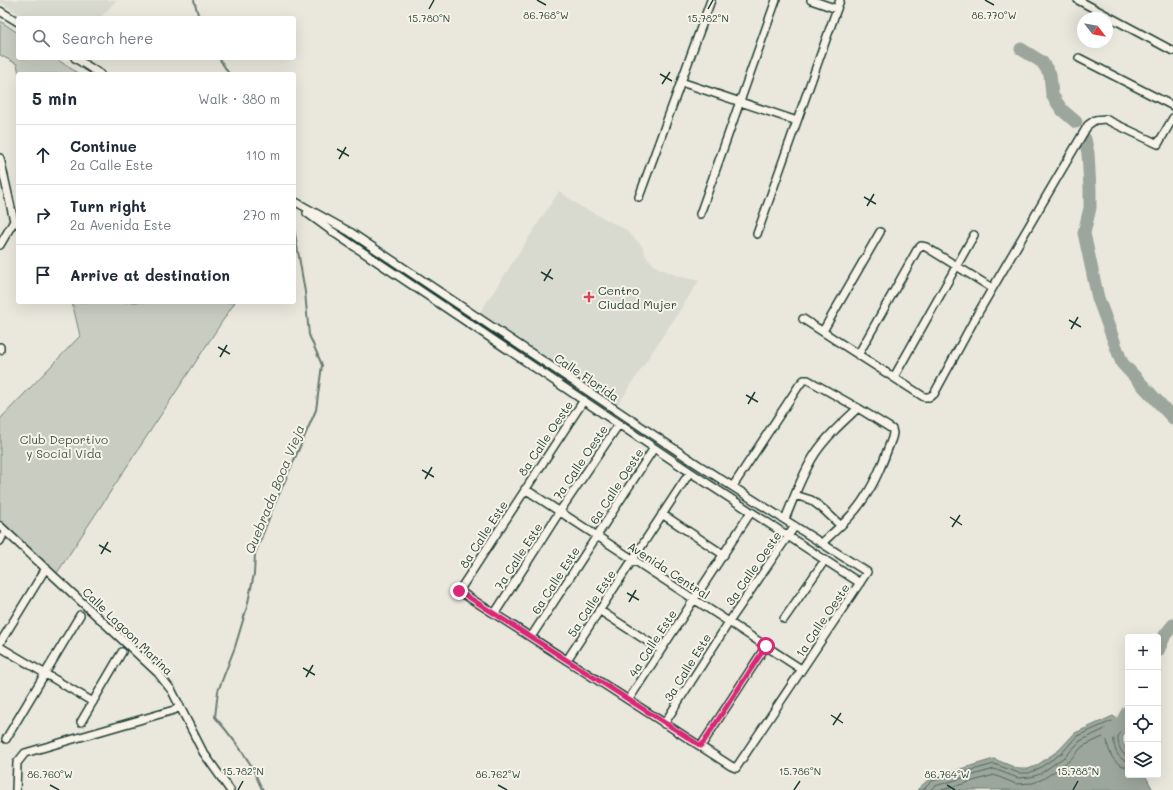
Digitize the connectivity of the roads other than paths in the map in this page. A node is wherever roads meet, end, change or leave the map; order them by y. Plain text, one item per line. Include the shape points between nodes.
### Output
1 (711, 0) edge
2 (776, 0) edge
3 (811, 0) edge
4 (840, 0) edge
5 (1078, 0) edge
6 (837, 9) junction
7 (0, 11) edge
8 (16, 21) edge
9 (1173, 51) edge
10 (1079, 58) dead end
11 (78, 60) edge
12 (97, 72) edge
13 (681, 82) junction
14 (740, 101) junction
15 (1173, 106) edge
16 (1173, 118) edge
17 (797, 121) junction
18 (0, 158) edge
19 (639, 197) dead end
20 (296, 203) edge
21 (296, 204) edge
22 (700, 214) dead end
23 (16, 223) edge
24 (880, 232) dead end
25 (757, 234) dead end
26 (974, 235) dead end
27 (0, 245) edge
28 (957, 267) junction
29 (992, 288) junction
30 (803, 319) dead end
31 (823, 331) junction
32 (858, 355) junction
33 (894, 378) junction
34 (584, 400) junction
35 (858, 408) junction
36 (619, 424) junction
37 (654, 448) junction
38 (690, 472) junction
39 (733, 486) junction
40 (525, 489) junction
41 (795, 495) junction
42 (560, 512) junction
43 (752, 512) junction
44 (662, 514) junction
45 (785, 519) junction
46 (840, 525) junction
47 (0, 526) edge
48 (795, 526) junction
49 (596, 535) junction
50 (788, 536) junction
51 (822, 543) junction
52 (724, 554) junction
53 (632, 559) junction
54 (824, 560) junction
55 (46, 568) junction
56 (867, 572) joint
57 (860, 583) junction
58 (694, 599) junction
59 (599, 610) junction
60 (494, 613) junction
61 (80, 615) dead end
62 (784, 619) dead end
63 (729, 622) junction
64 (531, 637) junction
65 (0, 643) edge
66 (766, 646) junction
67 (0, 647) edge
68 (661, 650) junction
69 (122, 652) dead end
70 (567, 660) junction
71 (801, 669) junction
72 (45, 674) junction
73 (629, 700) junction
74 (93, 702) junction
75 (179, 706) junction
76 (82, 722) dead end
77 (664, 724) junction
78 (6, 738) dead end
79 (701, 746) junction
80 (16, 790) edge
81 (230, 790) edge

1 - 13 street
2 - 14 street
3 - 6 street
4 - 6 street
5 - 9 street
6 - 17 street
7 - 8 street
10 - 15 street
11 - 12 street
13 - 14 street
13 - 19 street
14 - 17 street
14 - 22 street
16 - 29 street via 1158,144 1105,119 1095,120 1088,125
17 - 25 street
18 - 23 street
20 - 39 street, Calle Florida via 350,232
21 - 34 street, Calle Florida via 333,232
23 - 27 street
24 - 31 street
26 - 28 street
28 - 29 street
28 - 32 street via 921,246
28 - 33 street
29 - 33 street via 934,394 924,396
30 - 31 street
31 - 32 street
32 - 33 street
34 - 36 street, Calle Florida
34 - 40 street, 8a Calle Oeste
35 - 39 street via 804,380
35 - 41 street via 815,453
35 - 46 street via 892,429 893,433 880,470 864,498
36 - 37 street, Calle Florida
36 - 42 street, 7a Calle Oeste
37 - 38 street, Calle Florida
37 - 49 street, 6a Calle Oeste
38 - 43 street, Calle Florida
38 - 44 street, 5a Calle Este
39 - 45 street, Calle Florida
40 - 42 street, Avenida Central
40 - 60 street, 8a Calle Este via 459,591
41 - 45 street
41 - 46 street via 811,500
42 - 49 street, Avenida Central
42 - 60 street, 7a Calle Este
43 - 50 street, Calle Florida
43 - 52 street, 4a Calle Este
44 - 52 street
44 - 53 street, 5a Calle Este
45 - 48 street, Calle Florida
46 - 51 street
47 - 55 street, Calle Lagoon Marina
48 - 50 street, 3a Calle Oeste
48 - 51 street, Calle Florida
49 - 53 street, Avenida Central
49 - 64 street, 6a Calle Este
50 - 54 street, Calle Florida
50 - 63 street, 3a Calle Oeste
51 - 56 street, Calle Florida
52 - 58 street, 4a Calle Este
53 - 58 street, Avenida Central
53 - 59 street, 5a Calle Este
54 - 57 street, Calle Florida
54 - 62 street
55 - 65 street
55 - 75 street, Calle Lagoon Marina via 158,673 172,691
56 - 57 street, 1a Calle Oeste
57 - 71 street, 1a Calle Oeste
58 - 63 street, Avenida Central
58 - 68 street, 4a Calle Este
59 - 68 street
59 - 70 street, 5a Calle Este
60 - 64 street
61 - 72 street
63 - 66 street, Avenida Central
63 - 77 street, 3a Calle Este
64 - 70 street
66 - 71 street, Avenida Central
66 - 79 street
67 - 72 street
68 - 73 street, 4a Calle Este
69 - 74 street
70 - 73 street
71 - 79 street, 1a Calle Oeste via 736,768
72 - 74 street
72 - 78 street
73 - 77 street
74 - 76 street
75 - 80 street via 174,710 25,753 17,763
75 - 81 street, Calle Lagoon Marina via 203,752
77 - 79 street

